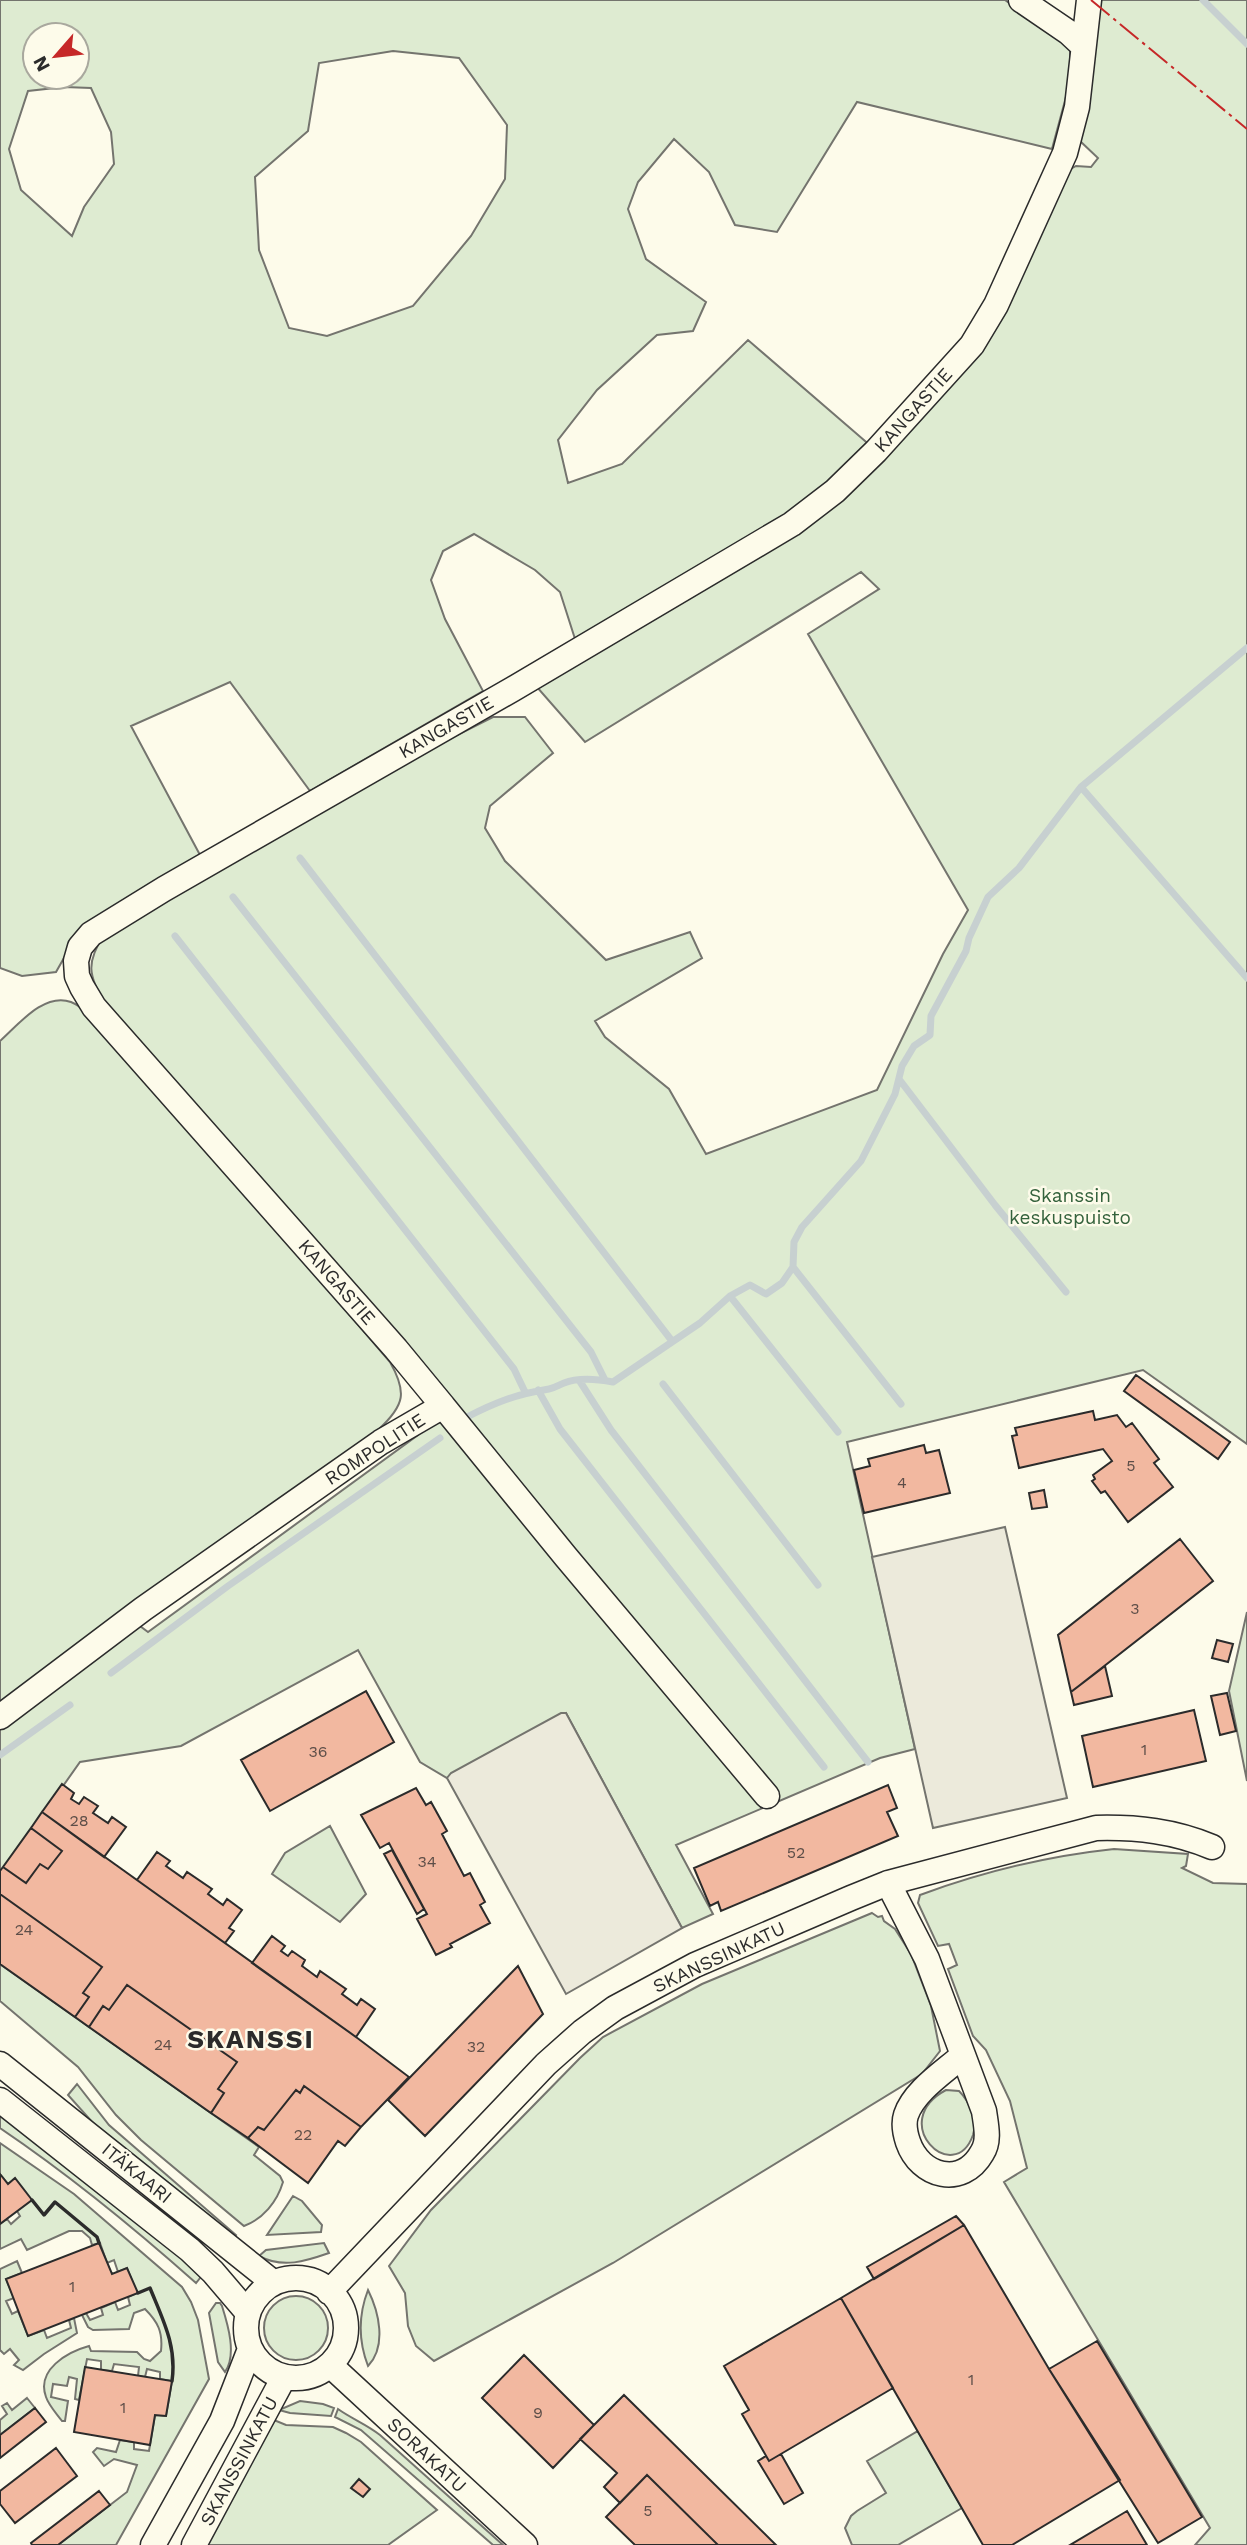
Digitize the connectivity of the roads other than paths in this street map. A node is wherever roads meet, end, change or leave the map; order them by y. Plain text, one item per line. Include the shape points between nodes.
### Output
1 (1021, 0) edge
2 (1088, 0) edge
3 (1083, 46) junction
4 (443, 1406) junction
5 (0, 1717) edge
6 (767, 1796) dead end
7 (1212, 1847) dead end
8 (888, 1883) junction
9 (962, 2056) junction
10 (0, 2064) edge
11 (0, 2100) edge
12 (274, 2283) junction
13 (329, 2292) junction
14 (248, 2314) junction
15 (250, 2349) junction
16 (330, 2365) junction
17 (284, 2377) junction
18 (153, 2545) edge
19 (194, 2545) edge
20 (525, 2545) edge

1 - 3 street
2 - 3 street, KANGASTIE
3 - 4 street, KANGASTIE via 1077,107 1065,153 996,305 972,345 835,491 792,524 164,889 91,934 80,947 77,975 94,1007
4 - 5 street, ROMPOLITIE via 358,1458 143,1609
4 - 6 street, ROMPOLITIE
7 - 8 street, SKANSSINKATU via 1161,1831 1096,1828
8 - 9 street via 927,1959
8 - 13 street, SKANSSINKATU via 695,1965 615,2008 582,2032
9 - 9 street via 988,2131 983,2152 972,2165 937,2174 924,2168 911,2151 906,2114 928,2086
10 - 12 street, ITÄKAARI
11 - 14 street, ITÄKAARI via 190,2250
12 - 13 street via 307,2280
12 - 14 street via 258,2296
13 - 16 street via 341,2306 345,2327 342,2348
14 - 15 street
15 - 17 street via 264,2367
15 - 18 street, SKANSSINKATU via 222,2421
16 - 17 street via 308,2377
16 - 20 street, SORAKATU
17 - 19 street, SKANSSINKATU

